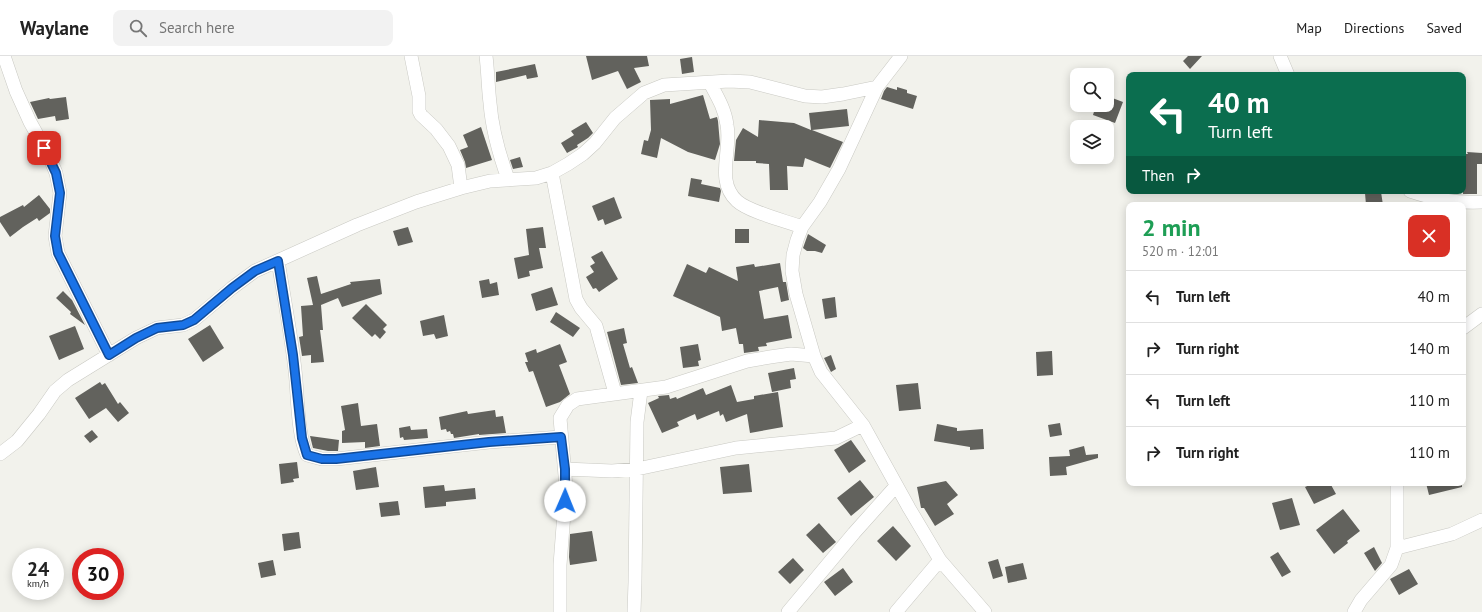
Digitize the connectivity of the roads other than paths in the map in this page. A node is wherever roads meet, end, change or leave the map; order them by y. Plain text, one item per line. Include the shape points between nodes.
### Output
1 (4, 56) edge
2 (411, 56) edge
3 (486, 56) edge
4 (901, 56) edge
5 (1280, 56) edge
6 (1287, 72) edge
7 (710, 83) junction
8 (877, 87) junction
9 (552, 173) junction
10 (508, 179) junction
11 (461, 188) junction
12 (1420, 194) edge
13 (1447, 202) edge
14 (1482, 202) edge
15 (1466, 203) edge
16 (802, 226) junction
17 (278, 261) junction
18 (1482, 314) edge
19 (1466, 326) edge
20 (109, 355) junction
21 (814, 356) junction
22 (641, 391) junction
23 (615, 393) junction
24 (863, 426) junction
25 (561, 437) junction
26 (0, 454) edge
27 (565, 469) junction
28 (637, 469) junction
29 (896, 486) junction
30 (1397, 486) edge
31 (1482, 520) edge
32 (1397, 548) junction
33 (940, 560) junction
34 (560, 612) edge
35 (634, 612) edge
36 (788, 612) edge
37 (896, 612) edge
38 (985, 612) edge
39 (1354, 612) edge

1 - 20 street via 16,91 56,173 60,193 55,236 58,253
2 - 11 street via 419,96 419,111 449,146 458,165
3 - 10 street via 493,126
4 - 8 street
5 - 6 street
7 - 8 street via 750,82 805,96 843,94
7 - 9 street via 664,85 644,93 616,118 583,154
7 - 16 street via 723,107 728,126 725,173 728,191 738,202 752,210
8 - 16 street via 839,169 820,202
9 - 10 street via 536,178
9 - 23 street via 576,299 596,326
10 - 11 street
11 - 17 street via 356,225
12 - 13 street
14 - 15 street
16 - 21 street via 795,248 792,271
17 - 20 street via 255,271 194,320 183,325 157,328
17 - 25 street via 293,355 302,438 307,455 336,459 489,442
18 - 19 street
20 - 26 street via 55,391 17,441
21 - 22 street via 791,354 747,361 688,381
21 - 24 street via 821,372
22 - 23 street
22 - 28 street via 637,422
23 - 25 street via 577,399 568,405 560,418
24 - 28 street via 836,438 736,448
24 - 29 street
25 - 27 street
27 - 28 street
27 - 34 street
28 - 35 street
29 - 33 street
29 - 36 street
30 - 32 street
31 - 32 street via 1452,534
32 - 39 street via 1391,565
33 - 37 street
33 - 38 street

